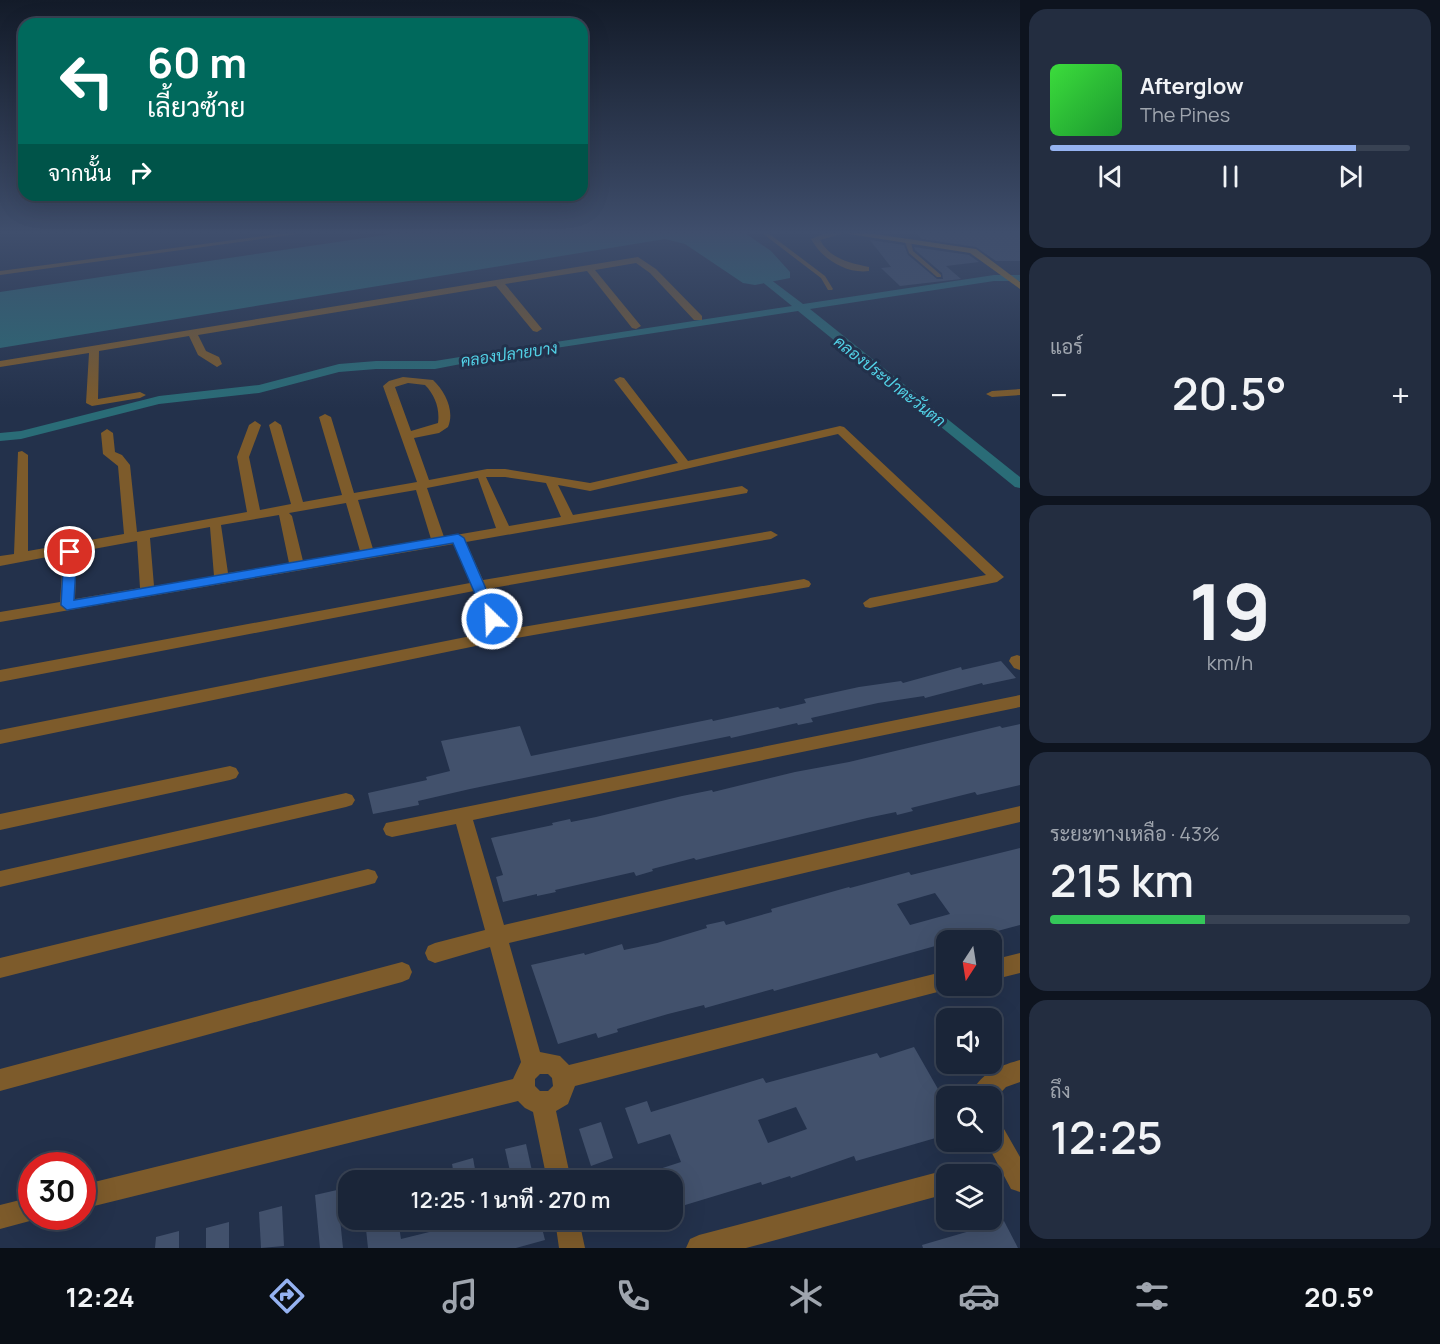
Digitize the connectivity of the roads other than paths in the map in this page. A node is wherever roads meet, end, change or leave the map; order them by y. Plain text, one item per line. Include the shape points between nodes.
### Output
1 (447, 291) edge
2 (506, 291) edge
3 (608, 291) edge
4 (672, 291) edge
5 (698, 318) dead end
6 (636, 326) dead end
7 (537, 329) dead end
8 (192, 332) junction
9 (94, 348) junction
10 (0, 364) edge
11 (217, 364) dead end
12 (620, 380) dead end
13 (1019, 392) edge
14 (997, 394) dead end
15 (140, 395) dead end
16 (325, 417) dead end
17 (255, 425) dead end
18 (275, 425) dead end
19 (107, 434) dead end
20 (406, 436) junction
21 (22, 455) dead end
22 (686, 466) junction
23 (483, 480) dead end
24 (551, 485) dead end
25 (423, 486) junction
26 (742, 490) dead end
27 (350, 498) junction
28 (298, 507) junction
29 (254, 515) junction
30 (285, 516) dead end
31 (569, 519) junction
32 (216, 528) dead end
33 (504, 530) junction
34 (771, 535) dead end
35 (138, 538) junction
36 (458, 538) junction
37 (440, 541) junction
38 (70, 552) dead end
39 (368, 554) junction
40 (21, 557) junction
41 (0, 561) edge
42 (297, 566) junction
43 (222, 579) junction
44 (804, 584) dead end
45 (477, 586) junction
46 (147, 592) junction
47 (870, 603) dead end
48 (67, 605) junction
49 (0, 618) edge
50 (500, 636) junction
51 (0, 676) edge
52 (1020, 701) edge
53 (0, 737) edge
54 (230, 773) dead end
55 (346, 800) dead end
56 (1020, 814) edge
57 (463, 815) junction
58 (0, 822) edge
59 (392, 830) dead end
60 (368, 877) dead end
61 (0, 879) edge
62 (497, 936) junction
63 (435, 952) dead end
64 (1020, 963) edge
65 (0, 968) edge
66 (1002, 968) edge
67 (402, 972) dead end
68 (936, 984) edge
69 (532, 1065) junction
70 (1020, 1071) edge
71 (563, 1078) junction
72 (0, 1080) edge
73 (989, 1086) edge
74 (524, 1088) junction
75 (543, 1103) junction
76 (1002, 1148) edge
77 (556, 1170) edge
78 (1020, 1180) edge
79 (936, 1185) edge
80 (96, 1194) edge
81 (18, 1212) edge
82 (0, 1217) edge
83 (569, 1230) edge
84 (573, 1248) edge
85 (699, 1248) edge

1 - 8 street
2 - 7 street
3 - 6 street
4 - 5 street
8 - 9 street
8 - 11 street via 202,353
9 - 10 street
9 - 15 street via 92,403
12 - 22 street
13 - 14 street
16 - 27 street
17 - 29 street via 243,457
18 - 28 street
19 - 35 street via 110,454 124,465
20 - 20 street via 444,425 443,408 429,382 414,380 389,386
20 - 25 street
21 - 40 street
22 - 25 street via 590,487 497,473
22 - 47 street via 840,430 997,577
23 - 33 street
24 - 31 street
25 - 27 street
25 - 37 street
26 - 31 street
27 - 28 street
27 - 39 street
28 - 29 street
29 - 35 street
30 - 42 street
31 - 33 street
32 - 43 street
33 - 36 street
34 - 45 street
35 - 40 street
35 - 46 street
36 - 37 street
36 - 45 street
37 - 39 street
38 - 48 street
39 - 42 street
40 - 41 street
42 - 43 street
43 - 46 street
44 - 50 street
45 - 50 street
45 - 51 street
46 - 48 street
48 - 49 street
50 - 53 street
52 - 57 street
54 - 58 street
55 - 61 street
56 - 62 street
57 - 59 street
57 - 62 street
60 - 65 street
62 - 63 street
62 - 69 street
64 - 66 street
67 - 72 street
68 - 71 street
69 - 71 street via 546,1062
69 - 74 street via 526,1072
70 - 73 street
71 - 75 street via 561,1094
74 - 75 street via 533,1101
74 - 80 street
75 - 77 street
76 - 78 street
79 - 85 street
81 - 82 street
83 - 84 street

